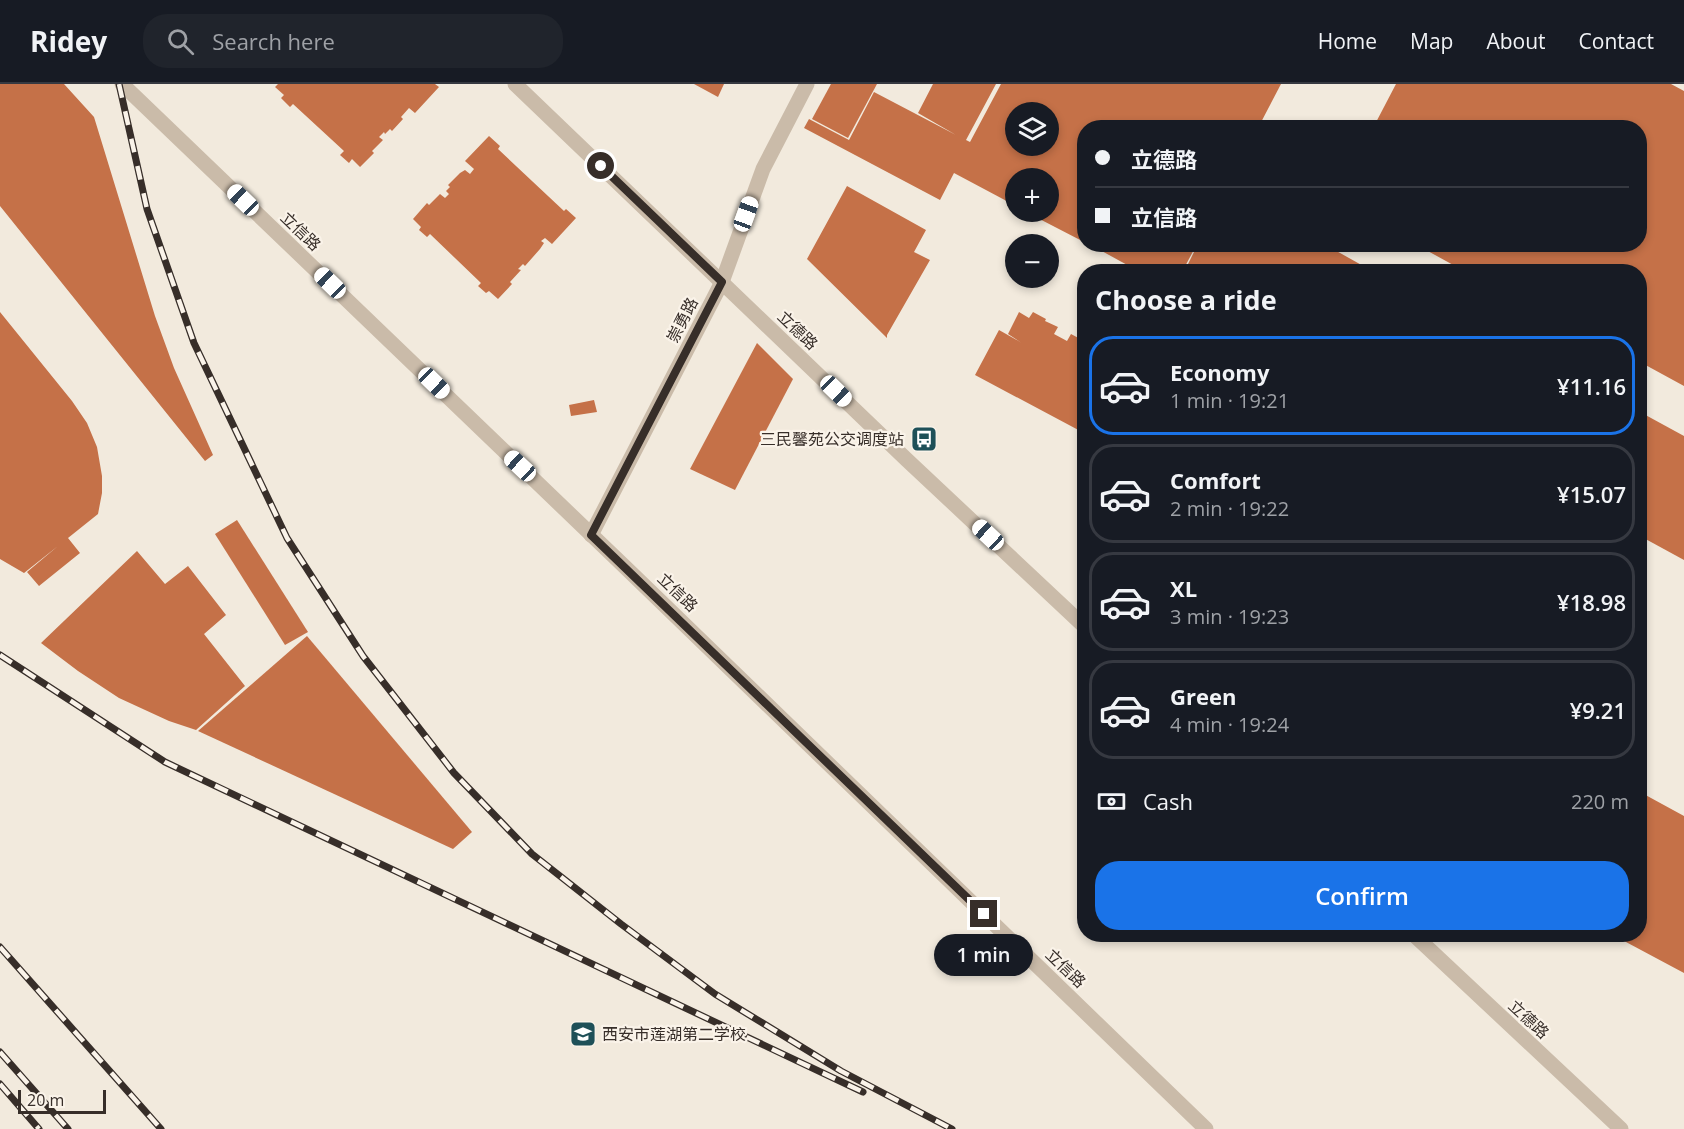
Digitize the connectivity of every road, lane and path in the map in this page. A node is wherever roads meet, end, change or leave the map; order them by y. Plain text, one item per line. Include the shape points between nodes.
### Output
1 (122, 84) edge
2 (515, 84) edge
3 (807, 84) edge
4 (722, 282) junction
5 (591, 535) junction
6 (1077, 619) edge
7 (1421, 942) edge
8 (1206, 1129) edge
9 (1620, 1129) edge

1 - 5 street, 立信路
2 - 4 street, 立德路
3 - 4 street, 崇勇路 via 763,169
4 - 5 street, 崇勇路
4 - 6 street, 立德路
5 - 8 street, 立信路
7 - 9 street, 立德路

